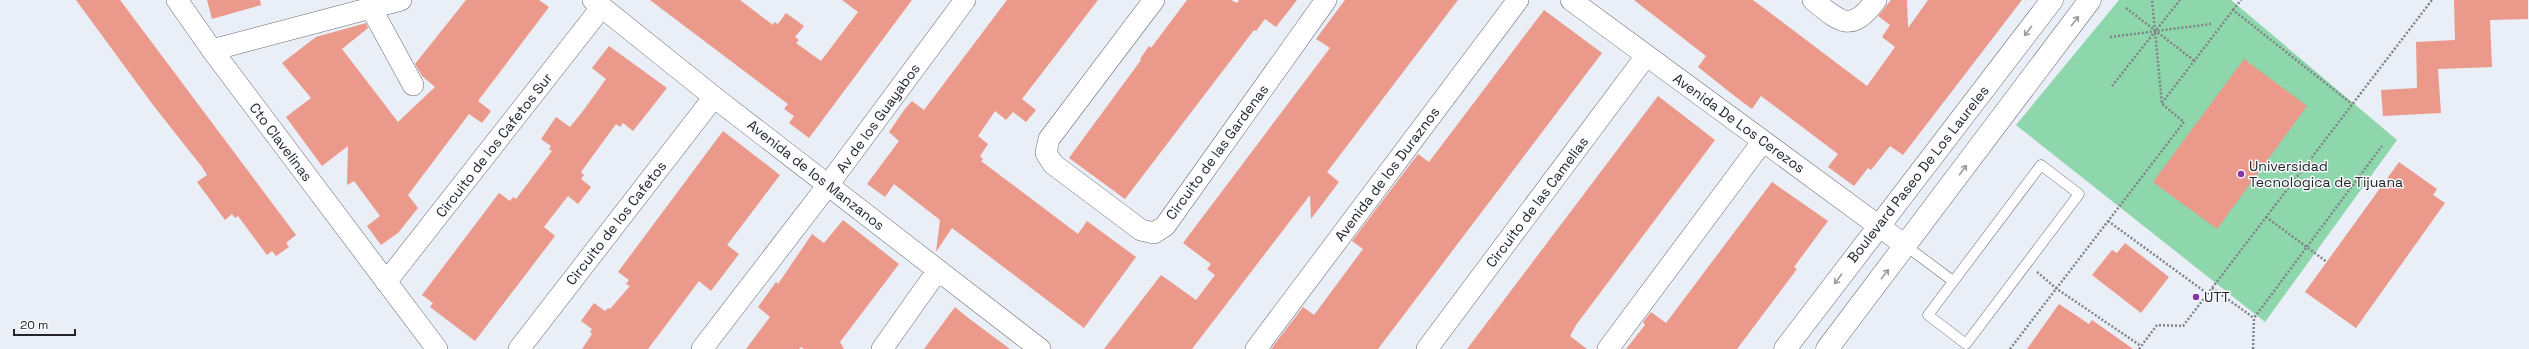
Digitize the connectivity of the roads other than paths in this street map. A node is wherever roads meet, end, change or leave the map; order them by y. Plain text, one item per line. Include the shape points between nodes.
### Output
1 (177, 0) edge
2 (401, 0) edge
3 (965, 0) edge
4 (1154, 0) edge
5 (1326, 0) edge
6 (1518, 0) edge
7 (1571, 0) edge
8 (1813, 0) edge
9 (1876, 0) edge
10 (2052, 0) edge
11 (2090, 0) edge
12 (597, 4) edge
13 (371, 8) junction
14 (212, 50) junction
15 (1646, 56) junction
16 (413, 85) dead end
17 (714, 97) junction
18 (1763, 141) junction
19 (828, 185) junction
20 (1878, 225) junction
21 (1906, 246) junction
22 (938, 270) junction
23 (1953, 281) junction
24 (386, 282) junction
25 (437, 349) edge
26 (519, 349) edge
27 (702, 349) edge
28 (882, 349) edge
29 (1040, 349) edge
30 (1256, 349) edge
31 (1428, 349) edge
32 (1608, 349) edge
33 (1785, 349) edge
34 (1827, 349) edge

1 - 14 street, Cto Clavelinas
2 - 13 street
3 - 19 street, Av de los Guayabos
4 - 5 street, Circuito de las Gardenas via 1049,140 1046,153 1053,164 1134,225 1141,230 1154,233 1165,226
6 - 30 street, Avenida de los Duraznos
7 - 15 street, Avenida De Los Cerezos
8 - 9 street via 1838,21 1854,21 1868,12
10 -> 20 street, Boulevard Paseo De Los Laureles
21 -> 11 street
12 - 17 street, Avenida de los Manzanos
12 - 24 street, Circuito de los Cafetos Sur
13 - 14 street
13 - 16 street
14 - 24 street, Cto Clavelinas
15 - 18 street, Avenida De Los Cerezos
15 - 31 street, Circuito de las Camelias
17 - 19 street, Avenida de los Manzanos
17 - 26 street, Circuito de los Cafetos
18 - 20 street, Avenida De Los Cerezos
18 - 32 street
19 - 22 street, Avenida de los Manzanos
19 - 27 street, Av de los Guayabos
20 - 21 street, Avenida De Los Cerezos
20 -> 33 street, Boulevard Paseo De Los Laureles
21 - 23 lane
34 -> 21 street
22 - 28 street
22 - 29 street, Avenida de los Manzanos
23 - 23 lane via 2041,166 2079,194 1966,344 1928,315
24 - 25 street, Cto Clavelinas

